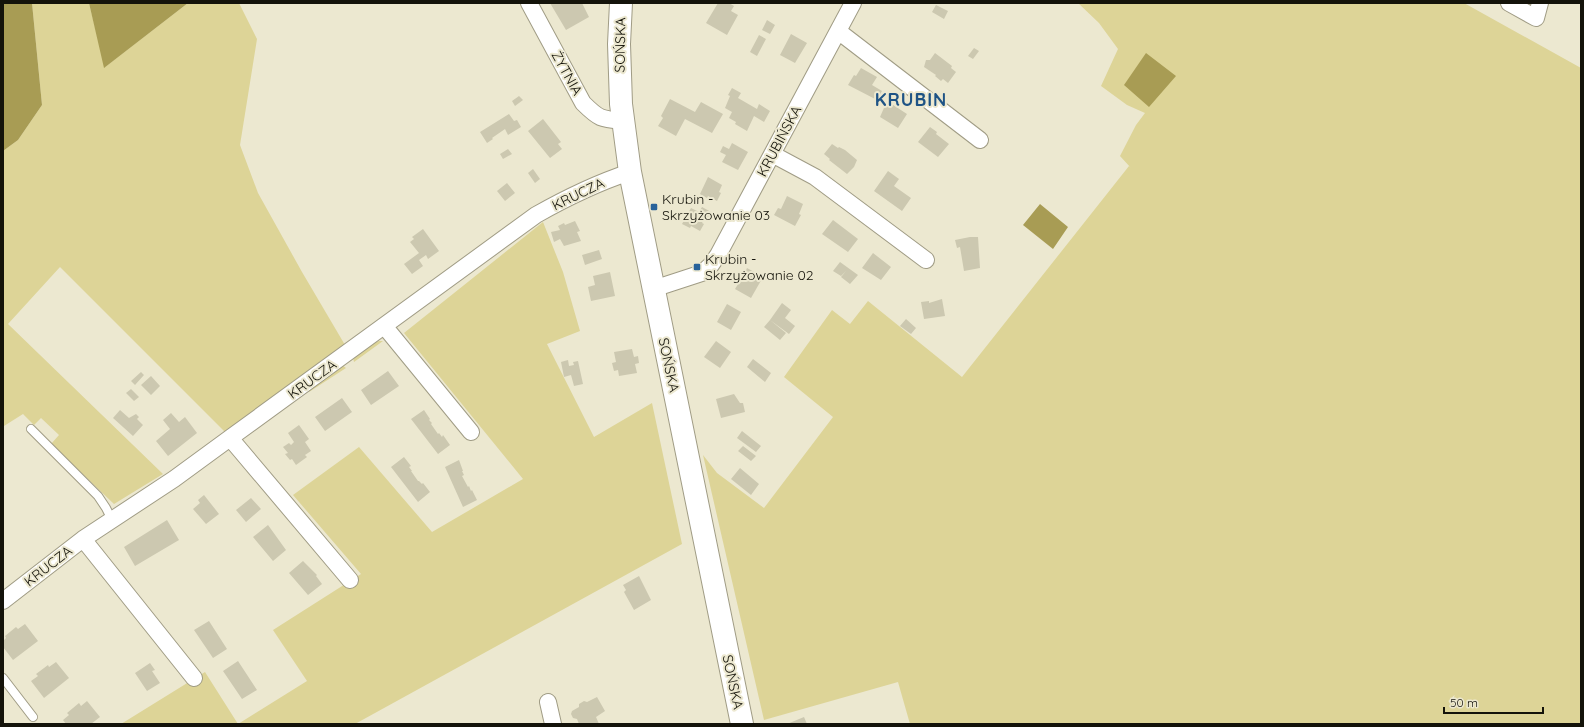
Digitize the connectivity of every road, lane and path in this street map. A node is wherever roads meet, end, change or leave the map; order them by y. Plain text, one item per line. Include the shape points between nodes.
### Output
1 (529, 3) edge
2 (622, 3) edge
3 (853, 3) edge
4 (1508, 3) edge
5 (1538, 10) edge
6 (838, 31) junction
7 (623, 121) junction
8 (980, 140) dead end
9 (772, 154) junction
10 (630, 172) junction
11 (926, 260) dead end
12 (653, 289) junction
13 (385, 326) junction
14 (30, 429) dead end
15 (471, 432) dead end
16 (230, 438) junction
17 (112, 520) junction
18 (83, 539) junction
19 (350, 580) dead end
20 (3, 601) edge
21 (3, 678) edge
22 (194, 678) dead end
23 (548, 702) dead end
24 (33, 717) dead end
25 (553, 724) edge
26 (742, 724) edge

1 - 7 street, ŻYTNIA via 583,103 603,119
2 - 7 street, SOŃSKA via 619,44
3 - 6 street, KRUBIŃSKA
4 - 5 street
6 - 8 street
6 - 9 street, KRUBIŃSKA
7 - 10 street, SOŃSKA
9 - 11 street via 815,177
9 - 12 street, KRUBIŃSKA via 718,255 710,265 702,273
10 - 12 street, SOŃSKA
10 - 13 street, KRUCZA via 564,199 536,215
12 - 26 street, SOŃSKA
13 - 15 street
13 - 16 street, KRUCZA
14 - 17 lane via 98,496
16 - 17 street, KRUCZA
16 - 19 street
17 - 18 street, KRUCZA
18 - 20 street, KRUCZA
18 - 22 street
21 - 24 lane
23 - 25 street

